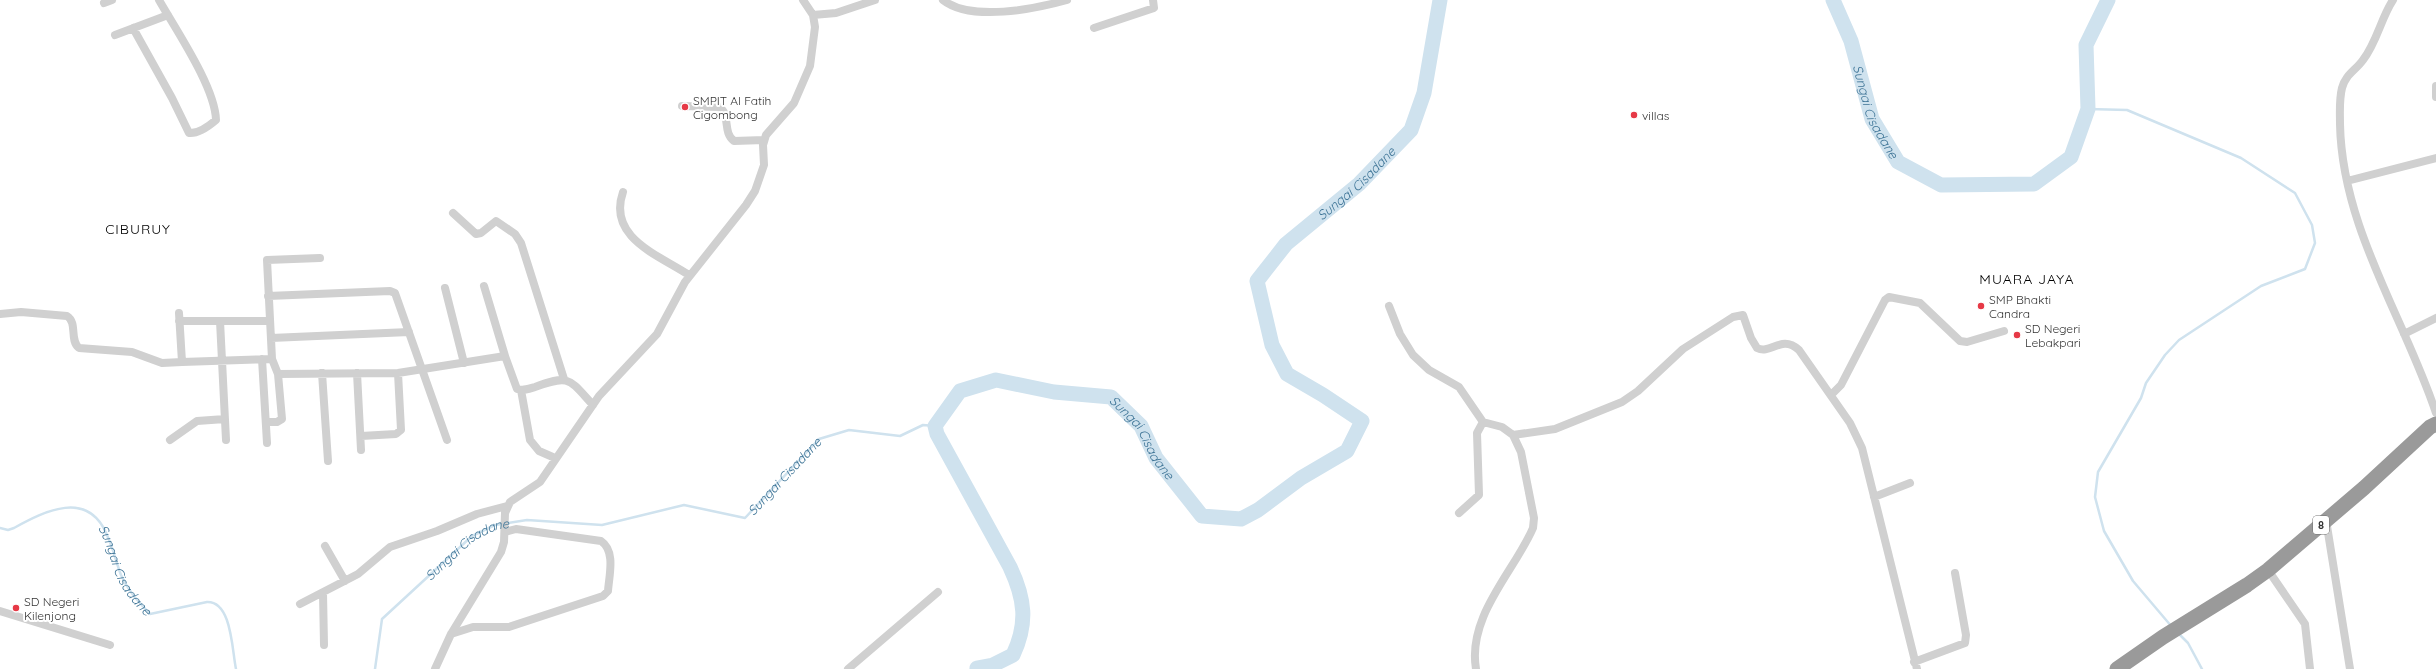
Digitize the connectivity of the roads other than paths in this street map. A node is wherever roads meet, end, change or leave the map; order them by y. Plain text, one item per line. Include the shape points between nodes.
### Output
1 (112, 0) edge
2 (159, 0) edge
3 (803, 0) edge
4 (875, 0) edge
5 (943, 0) edge
6 (1067, 0) edge
7 (1153, 0) edge
8 (2393, 0) edge
9 (104, 3) dead end
10 (168, 15) junction
11 (813, 15) junction
12 (133, 28) junction
13 (1094, 28) dead end
14 (115, 35) dead end
15 (2436, 86) edge
16 (2436, 97) edge
17 (682, 106) dead end
18 (764, 140) junction
19 (2436, 158) edge
20 (2347, 181) junction
21 (623, 192) dead end
22 (453, 213) dead end
23 (320, 258) dead end
24 (689, 275) junction
25 (484, 286) dead end
26 (445, 288) dead end
27 (268, 296) junction
28 (1389, 306) dead end
29 (0, 314) edge
30 (2436, 318) edge
31 (220, 321) junction
32 (269, 321) junction
33 (2004, 331) dead end
34 (409, 332) junction
35 (2404, 334) junction
36 (271, 338) junction
37 (505, 356) junction
38 (262, 359) junction
39 (272, 359) junction
40 (222, 361) junction
41 (182, 362) junction
42 (464, 362) junction
43 (422, 370) junction
44 (322, 373) junction
45 (357, 373) junction
46 (398, 373) junction
47 (278, 374) junction
48 (564, 379) junction
49 (521, 390) junction
50 (1831, 395) junction
51 (593, 405) junction
52 (2436, 412) edge
53 (225, 419) junction
54 (266, 422) junction
55 (1483, 422) junction
56 (2436, 424) edge
57 (1514, 435) junction
58 (361, 436) junction
59 (170, 440) dead end
60 (226, 440) dead end
61 (447, 440) dead end
62 (267, 443) dead end
63 (361, 450) dead end
64 (555, 458) junction
65 (328, 461) dead end
66 (1910, 483) dead end
67 (1874, 497) junction
68 (506, 510) junction
69 (1459, 513) dead end
70 (2326, 520) junction
71 (505, 531) junction
72 (325, 546) dead end
73 (2268, 570) junction
74 (1955, 573) dead end
75 (345, 581) junction
76 (938, 592) dead end
77 (323, 593) junction
78 (300, 604) dead end
79 (0, 611) edge
80 (451, 634) junction
81 (110, 645) dead end
82 (324, 645) dead end
83 (1916, 666) edge
84 (436, 669) edge
85 (848, 669) edge
86 (1476, 669) edge
87 (2117, 669) edge
88 (2310, 669) edge
89 (2350, 669) edge

1 - 9 street
2 - 10 street
3 - 11 street
4 - 11 street via 836,13
5 - 6 street via 955,8 981,13
7 - 13 street via 1154,8
8 - 20 street via 2364,58 2348,75 2342,87 2341,144
10 - 12 street
10 - 12 street via 204,80 215,106 216,120 194,134 185,129 172,98
11 - 18 street via 814,41 808,73 794,103 769,129
12 - 14 street
15 - 16 street
17 - 18 street via 719,107 725,113 727,133 734,141
18 - 24 street via 764,165 755,191
19 - 20 street
20 - 35 street via 2368,251
21 - 24 street via 620,211 629,234 640,246
22 - 48 street via 476,234 496,221 518,238
23 - 27 street via 268,259
24 - 51 street via 657,334
25 - 37 street
26 - 42 street
27 - 32 street
27 - 34 street via 390,291 397,296
28 - 55 street via 1400,334 1413,355 1429,370 1459,387
29 - 41 street via 21,312 67,316 72,322 75,344 79,348 132,352 162,363
30 - 35 street
31 - 32 street
31 - 40 street
31 - 41 street via 179,317
32 - 36 street
33 - 50 street via 1967,342 1960,341 1922,304 1889,297 1885,300 1841,385
34 - 36 street
34 - 43 street
35 - 52 street
36 - 39 street
37 - 42 street
37 - 49 street via 514,385
38 - 39 street
38 - 40 street
38 - 54 street
39 - 47 street
40 - 41 street
40 - 53 street
42 - 43 street
43 - 46 street
43 - 61 street
44 - 45 street
44 - 47 street
44 - 65 street
45 - 46 street
45 - 58 street
46 - 58 street via 401,430 396,434
47 - 54 street via 282,419 277,422
48 - 49 street
48 - 51 street via 574,384
49 - 64 street via 530,440 539,450
50 - 57 street via 1794,346 1784,343 1764,349 1757,348 1751,338 1746,318 1740,315 1683,349 1638,391 1622,402 1555,429
50 - 67 street via 1859,440
51 - 64 street
53 - 59 street via 197,421
53 - 60 street
54 - 62 street
55 - 57 street via 1502,427
55 - 69 street via 1478,433 1479,495
56 - 70 highway, 8
57 - 86 street via 1522,452 1534,518 1533,528 1497,590 1484,619 1476,645
58 - 63 street
64 - 68 street via 540,482 514,498
66 - 67 street
67 - 83 street
68 - 71 street
68 - 75 street via 477,514 390,547 358,574
70 - 73 highway, 8
70 - 89 street
71 - 80 street via 501,552
71 - 80 street via 516,529 601,541 606,544 610,555 608,591 603,596 509,627 473,627
72 - 75 street
73 - 87 highway, 8
73 - 88 street via 2305,624
74 - 83 street via 1966,635 1965,643
75 - 77 street
76 - 85 street
77 - 78 street
77 - 82 street
79 - 81 street
80 - 84 street

